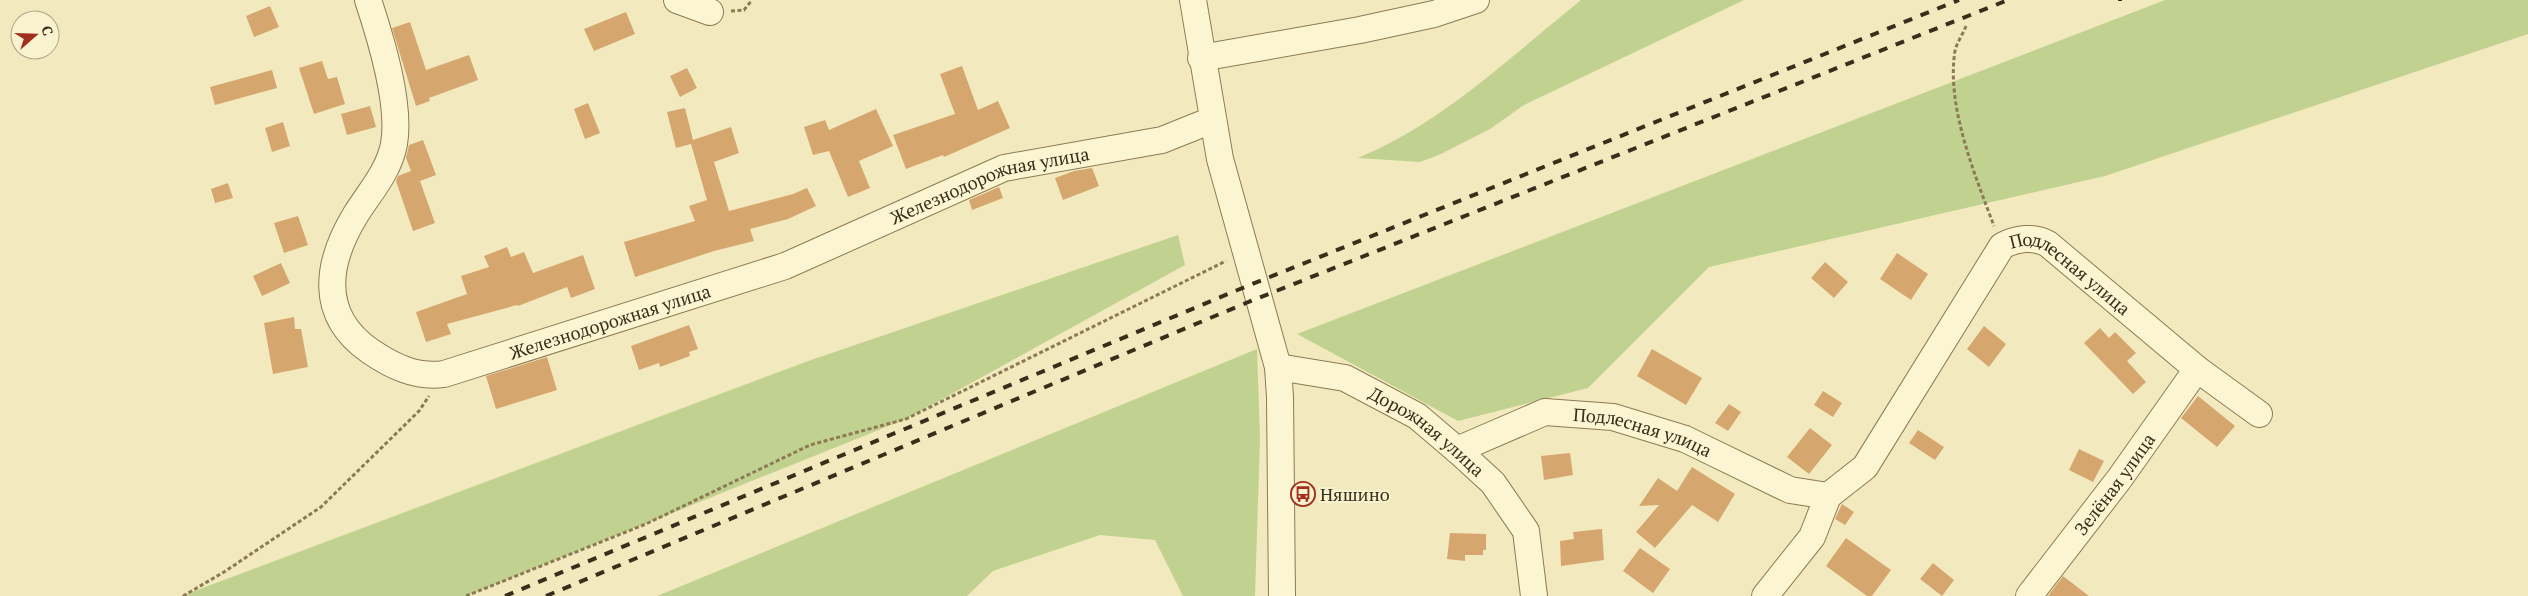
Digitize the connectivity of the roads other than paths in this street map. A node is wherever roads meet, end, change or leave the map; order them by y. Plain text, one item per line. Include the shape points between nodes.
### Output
1 (368, 0) edge
2 (677, 0) edge
3 (1192, 0) edge
4 (1476, 0) edge
5 (710, 12) dead end
6 (1201, 58) junction
7 (1212, 120) junction
8 (1278, 367) junction
9 (2197, 369) junction
10 (2259, 414) dead end
11 (1457, 450) junction
12 (1828, 496) junction
13 (1282, 596) edge
14 (1534, 596) edge
15 (1765, 596) edge
16 (2029, 596) edge

1 - 7 street, Железнодорожная улица via 386,60 396,127 394,147 381,177 356,214 339,252 333,279 333,304 337,316 355,338 384,360 429,376 444,374 785,266 1004,168 1162,140
2 - 5 street
3 - 6 street
4 - 6 street via 1434,14 1351,32
6 - 7 street
7 - 8 street
8 - 11 street, Дорожная улица via 1345,378 1417,416
8 - 13 street
9 - 10 street, Подлесная улица
9 - 12 street, Подлесная улица via 2043,240 2013,241 2002,246 1865,467
9 - 16 street, Зелёная улица via 2120,478
11 - 12 street, Подлесная улица via 1546,412 1613,417 1685,439 1790,490
11 - 14 street, Дорожная улица via 1493,483 1526,531
12 - 15 street via 1812,537

